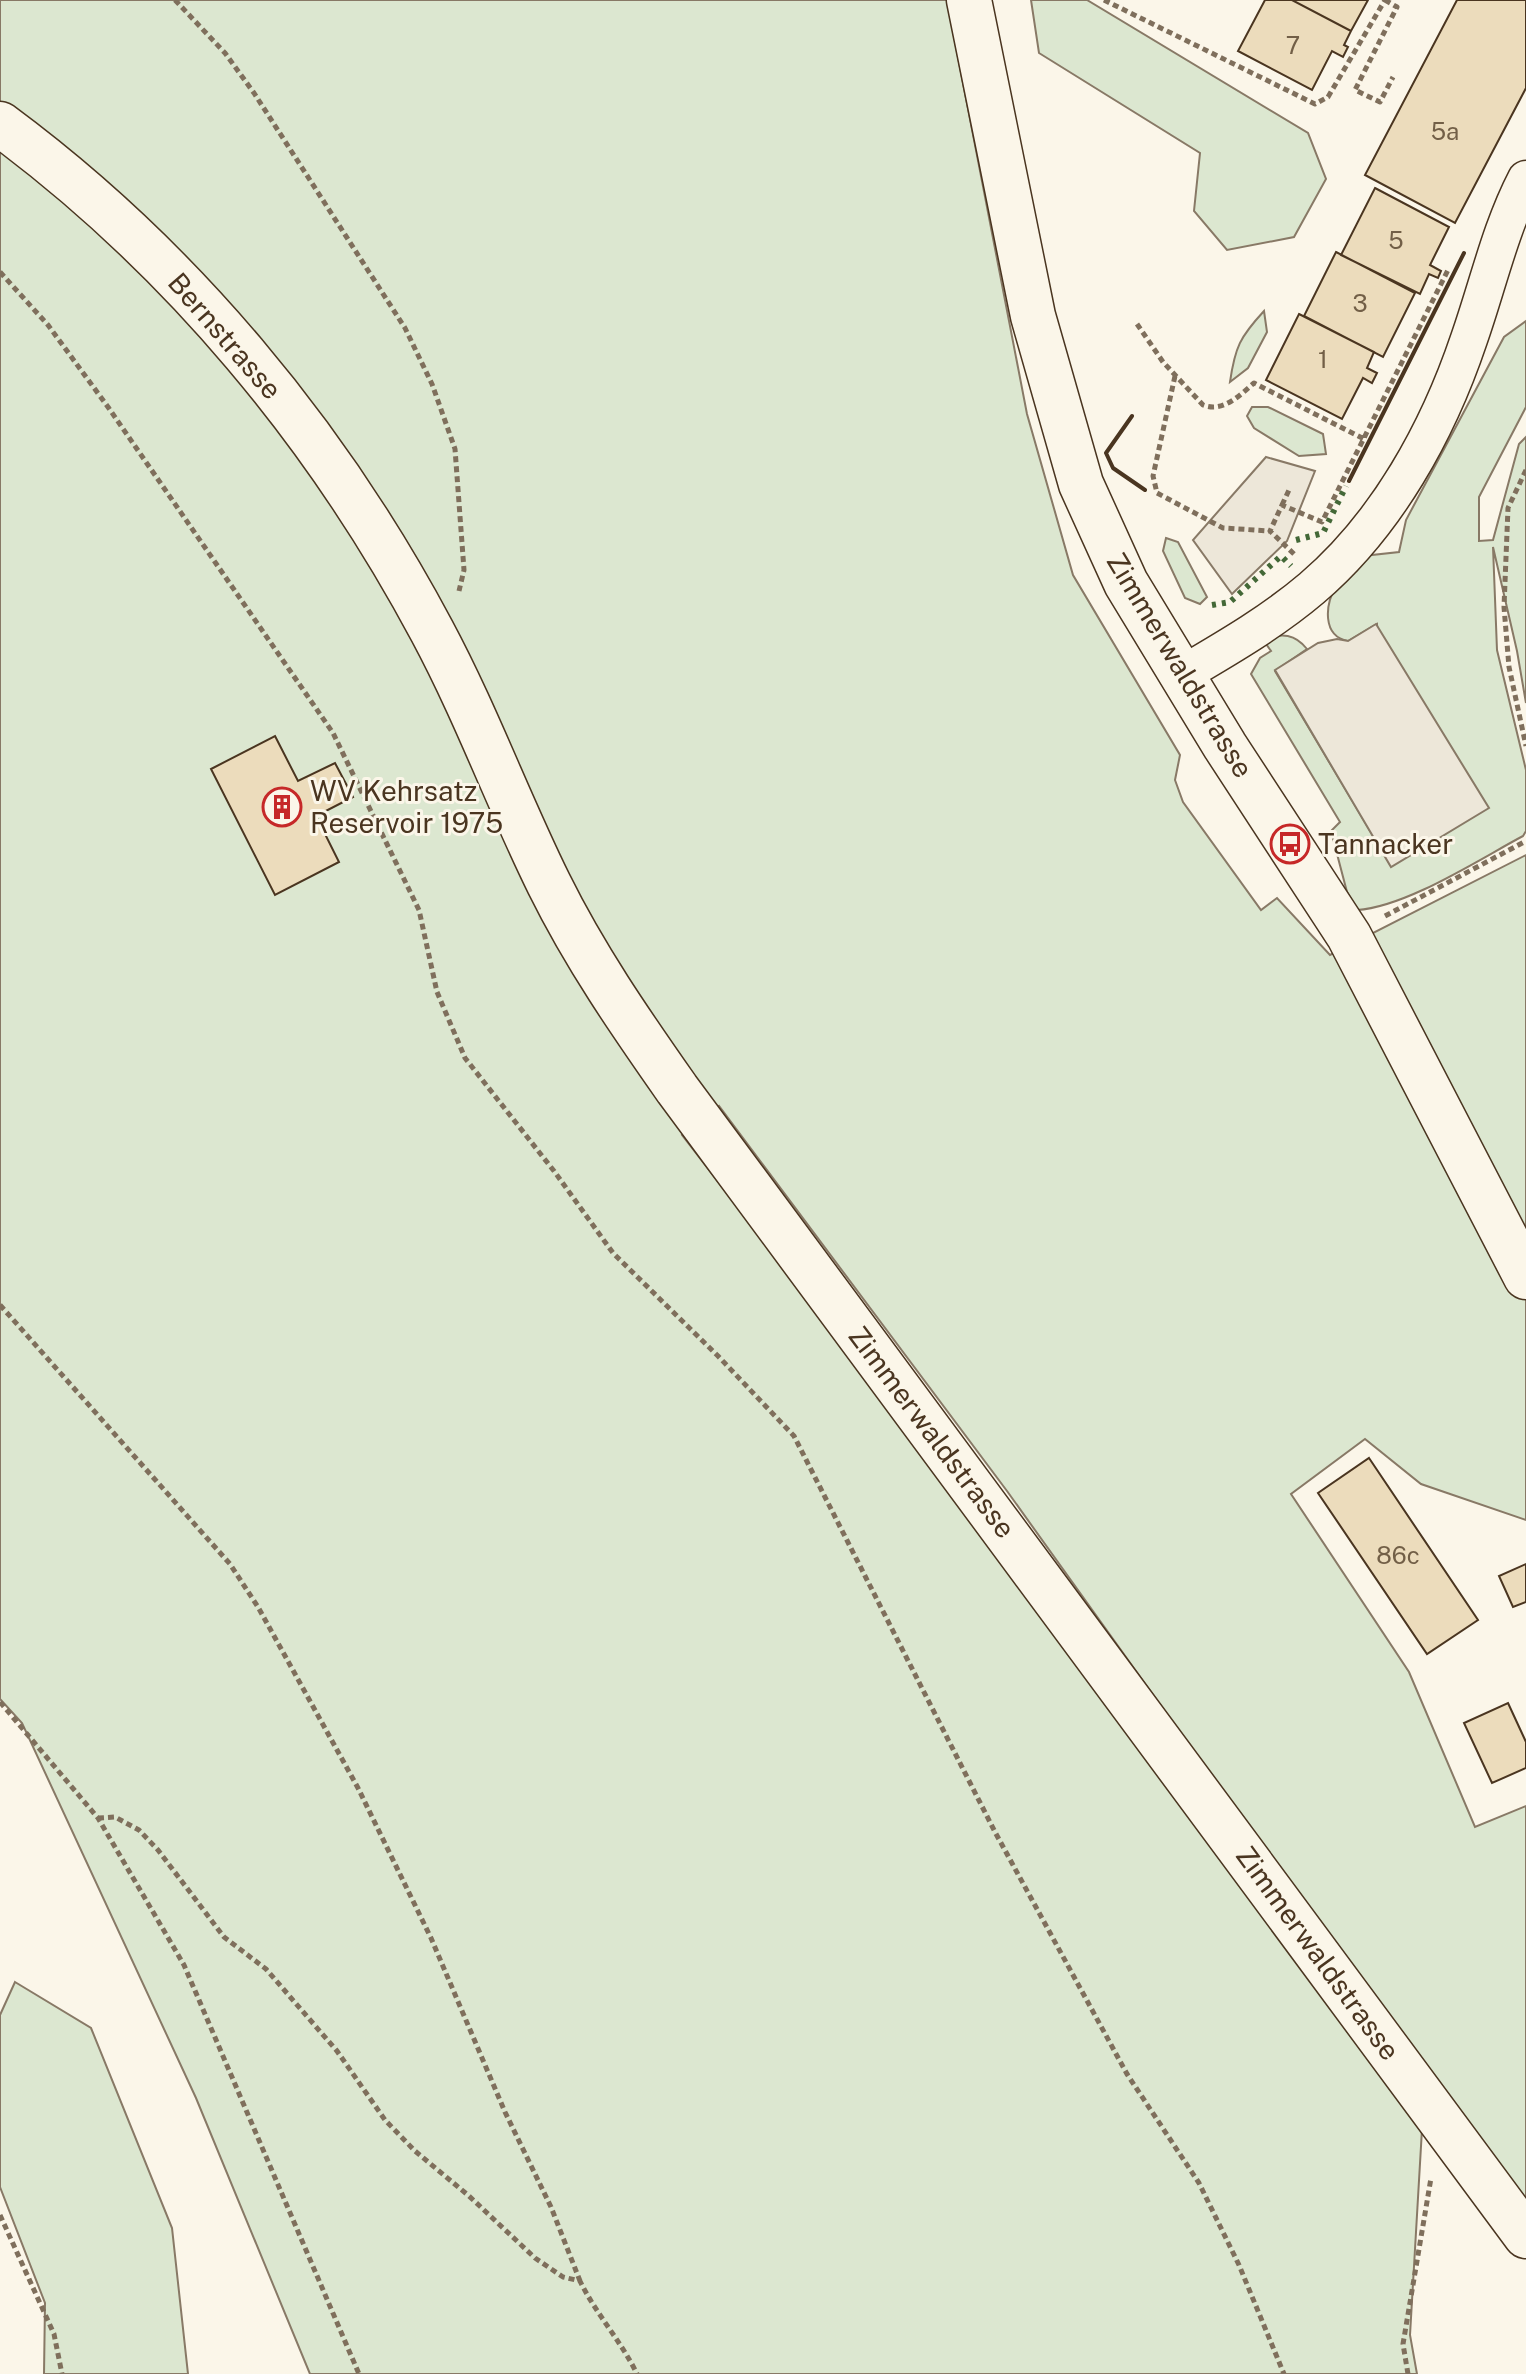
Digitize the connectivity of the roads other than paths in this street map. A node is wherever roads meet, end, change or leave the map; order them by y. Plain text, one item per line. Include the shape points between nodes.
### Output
1 (969, 0) edge
2 (0, 124) edge
3 (1526, 179) edge
4 (407, 586) joint
5 (1181, 675) junction
6 (1526, 1277) edge
7 (1526, 2236) edge

1 - 5 street, Zimmerwaldstrasse via 1033,316 1081,484 1126,583
2 - 4 street, Bernstrasse via 113,217 218,323 337,475
3 - 5 street via 1469,342 1422,450 1382,511 1320,580 1250,635
4 - 7 street, Zimmerwaldstrasse via 550,885 604,985
5 - 6 street, Zimmerwaldstrasse via 1349,936

